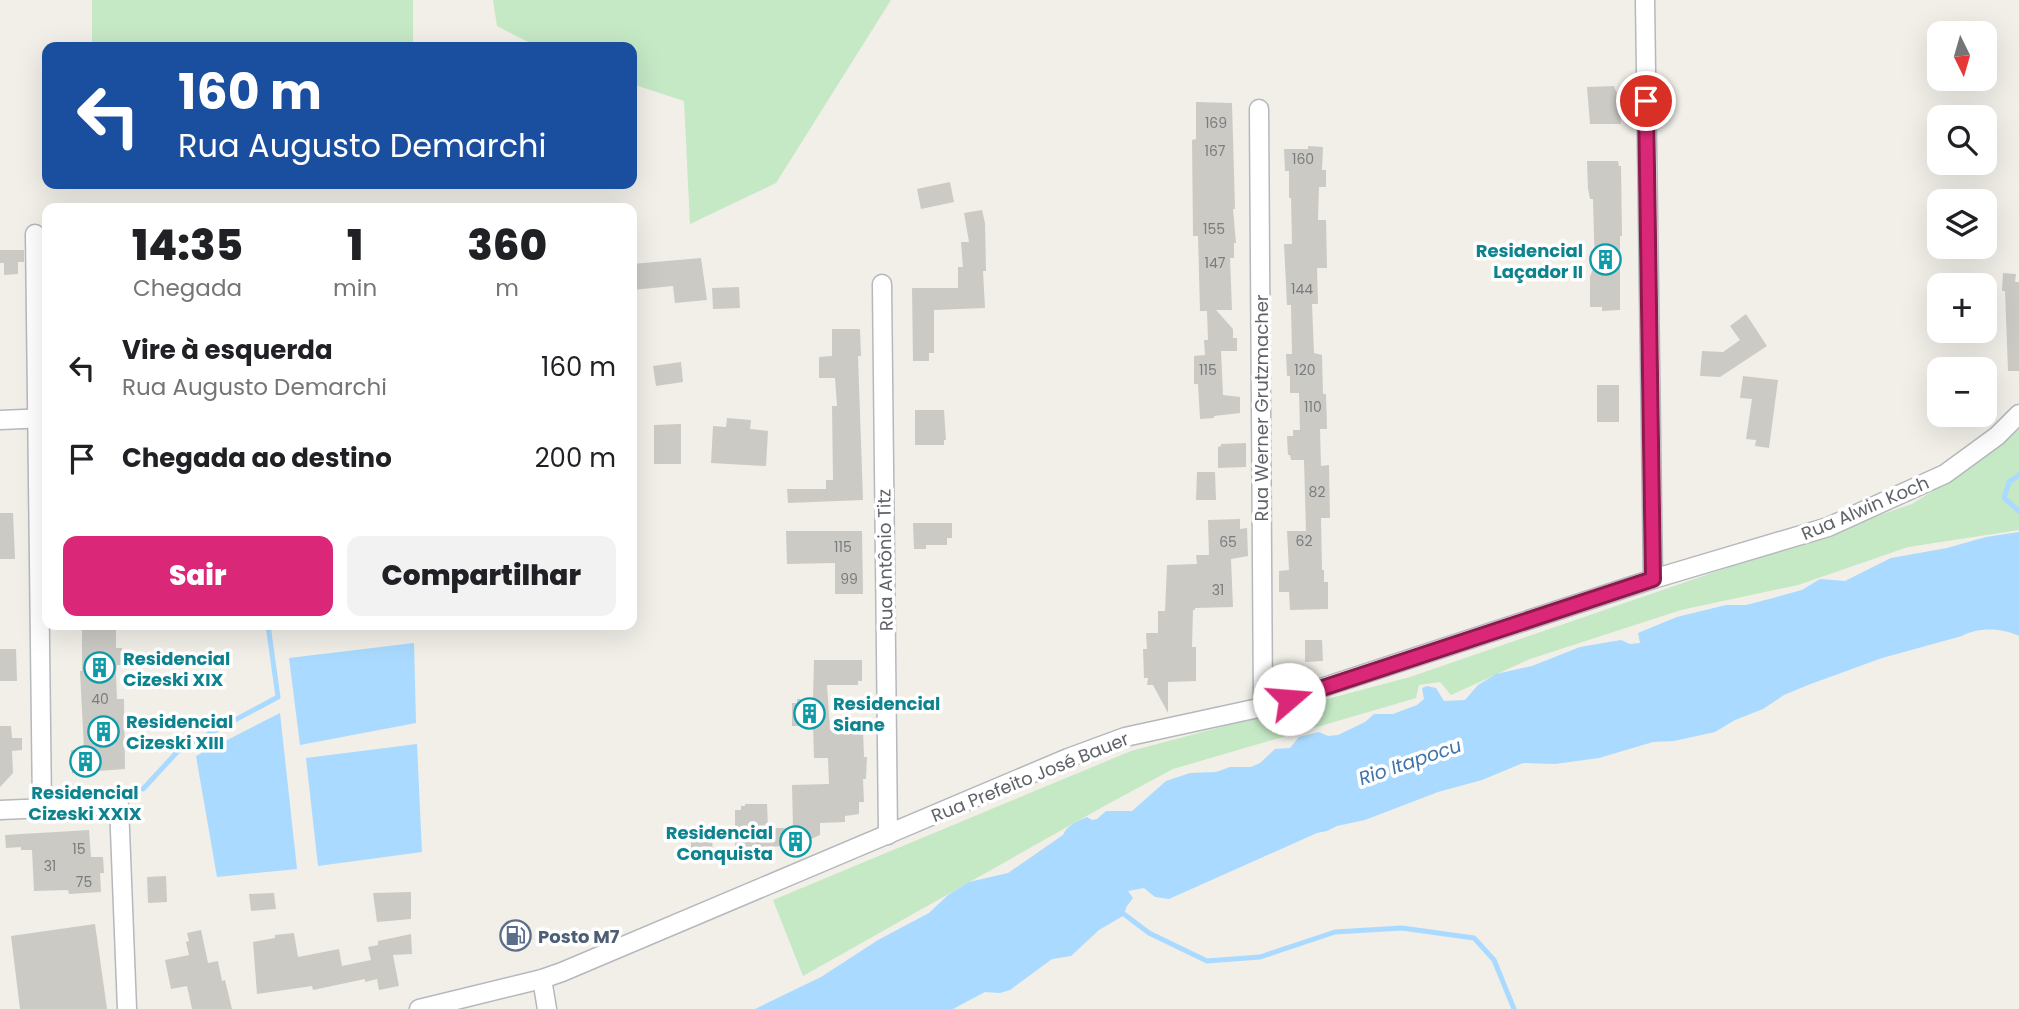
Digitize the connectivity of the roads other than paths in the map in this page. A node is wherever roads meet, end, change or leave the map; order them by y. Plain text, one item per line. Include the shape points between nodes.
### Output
1 (1645, 0) edge
2 (1259, 109) dead end
3 (35, 234) dead end
4 (882, 284) dead end
5 (42, 395) edge
6 (2019, 414) edge
7 (42, 418) edge
8 (0, 420) edge
9 (1653, 579) junction
10 (42, 613) edge
11 (1263, 707) junction
12 (41, 808) junction
13 (0, 810) edge
14 (888, 835) junction
15 (542, 979) junction
16 (127, 1009) edge
17 (419, 1009) edge
18 (547, 1009) edge

1 - 9 street
2 - 11 street, Rua Werner Grutzmacher
3 - 5 street
4 - 14 street, Rua Antônio Titz
6 - 9 street, Rua Alwin Koch via 1945,474 1828,527
7 - 8 street
9 - 11 street, Rua Prefeito José Bauer
10 - 12 street
11 - 14 street, Rua Prefeito José Bauer via 1125,737
12 - 13 street
12 - 16 street via 119,805
14 - 15 street, Rua Prefeito José Bauer
15 - 17 street, Rua Prefeito José Bauer
15 - 18 street

